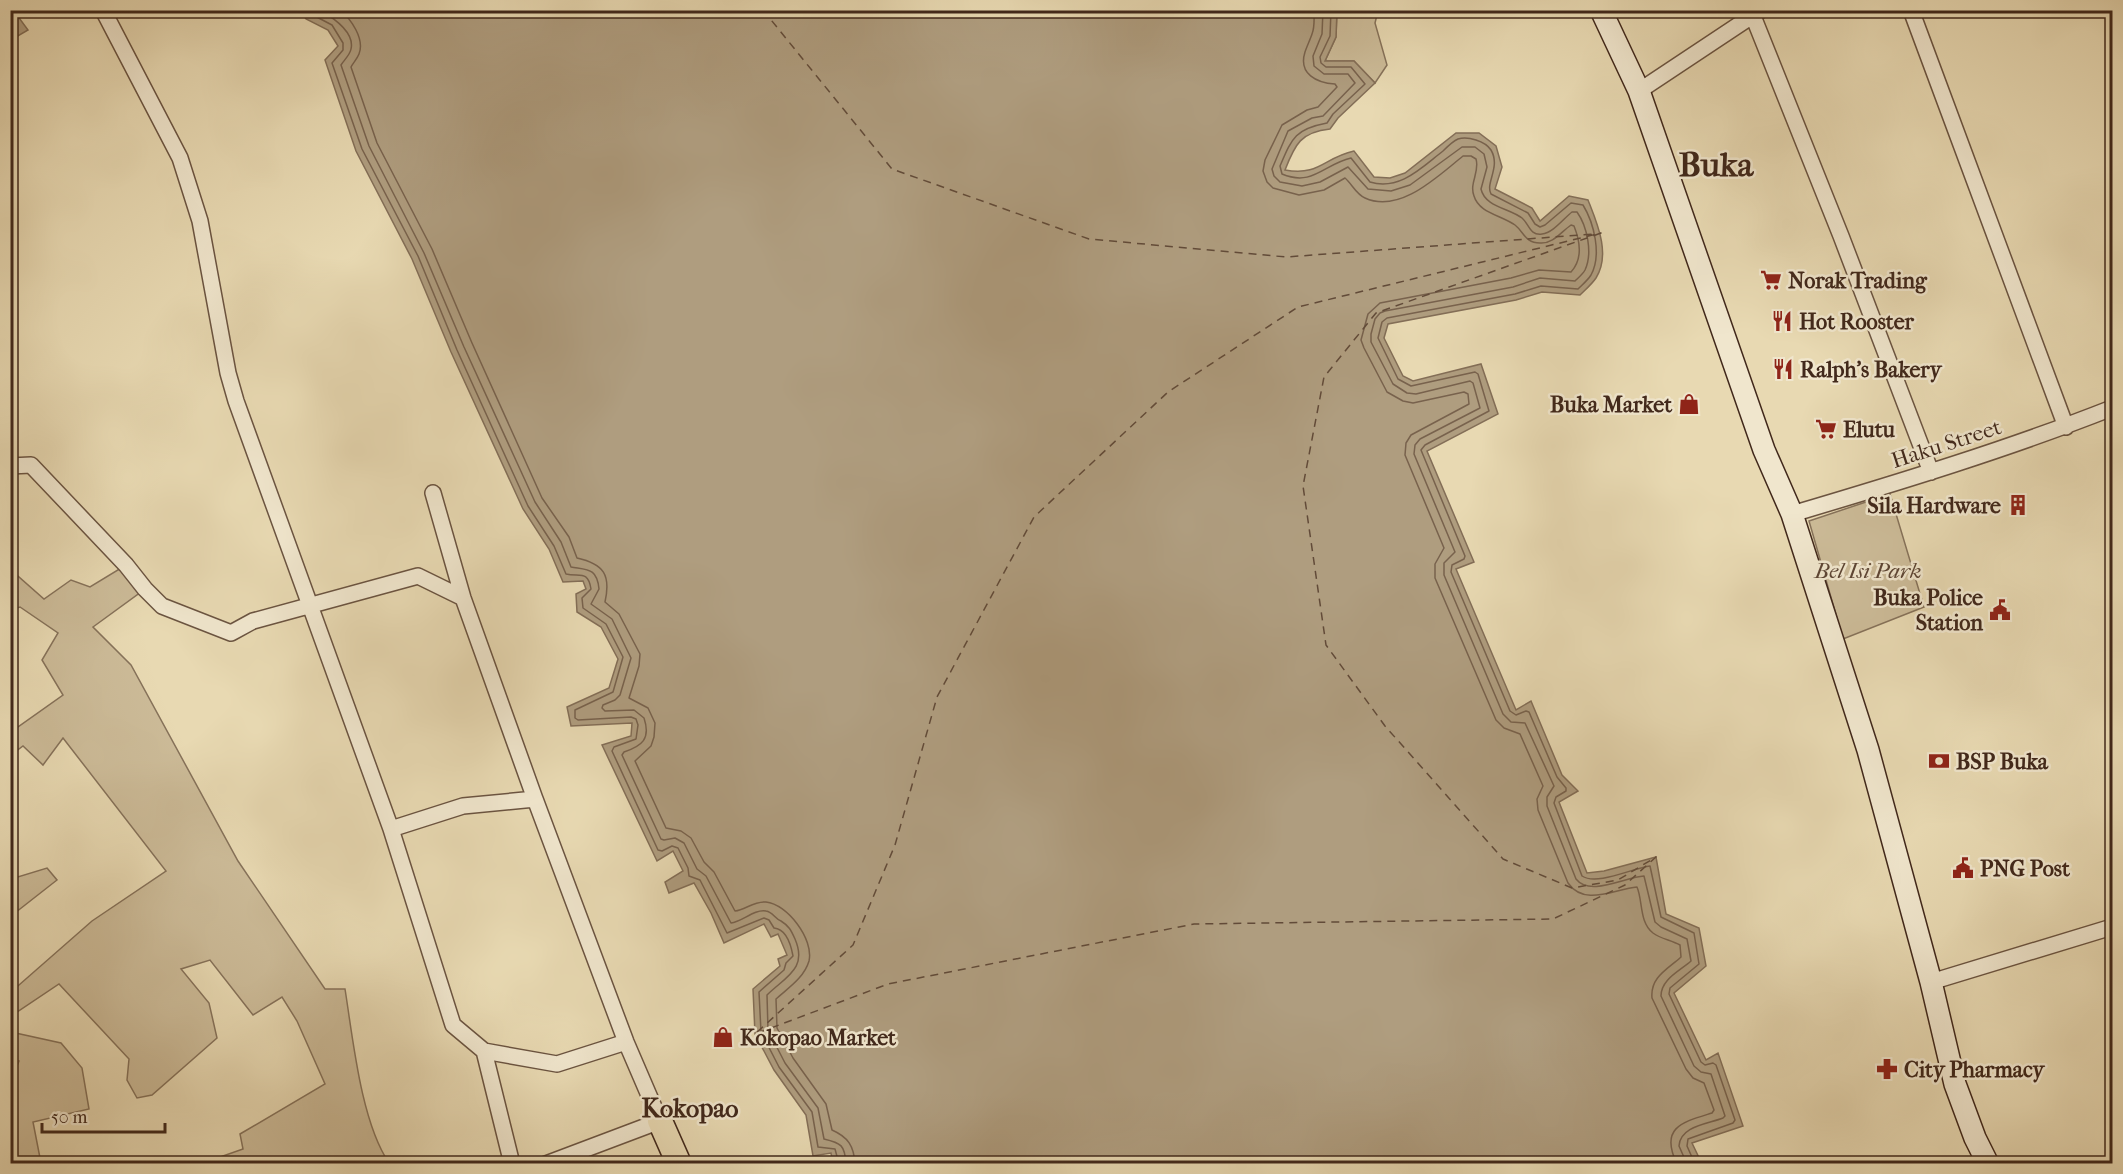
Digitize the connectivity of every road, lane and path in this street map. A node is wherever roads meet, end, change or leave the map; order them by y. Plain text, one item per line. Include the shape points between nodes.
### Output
1 (103, 10) edge
2 (1601, 10) edge
3 (1911, 10) edge
4 (1757, 13) edge
5 (1639, 91) junction
6 (2112, 408) edge
7 (2066, 427) junction
8 (10, 466) edge
9 (1930, 472) junction
10 (433, 493) dead end
11 (1792, 514) junction
12 (463, 598) junction
13 (309, 605) junction
14 (535, 799) junction
15 (391, 829) junction
16 (2112, 927) edge
17 (1931, 982) junction
18 (626, 1042) junction
19 (484, 1050) junction
20 (660, 1121) junction
21 (513, 1164) edge
22 (546, 1164) edge
23 (679, 1164) edge
24 (1988, 1164) edge

1 - 13 street via 180,158 200,221 236,401
2 - 5 main road
3 - 7 street
4 - 5 street
4 - 9 street
5 - 11 main road via 1764,450
6 - 7 street, Haku Street
7 - 9 street, Haku Street
8 - 13 street via 30,465 162,606 231,633 253,621
9 - 11 street, Haku Street
10 - 12 street
11 - 17 main road via 1868,750
12 - 13 street via 418,576
12 - 14 street
13 - 15 street
14 - 15 street via 462,806
14 - 18 street
15 - 19 street via 453,1025
16 - 17 street
17 - 24 main road via 1955,1084
18 - 19 street via 557,1064
18 - 20 street
19 - 21 street
20 - 22 street
20 - 23 main road

